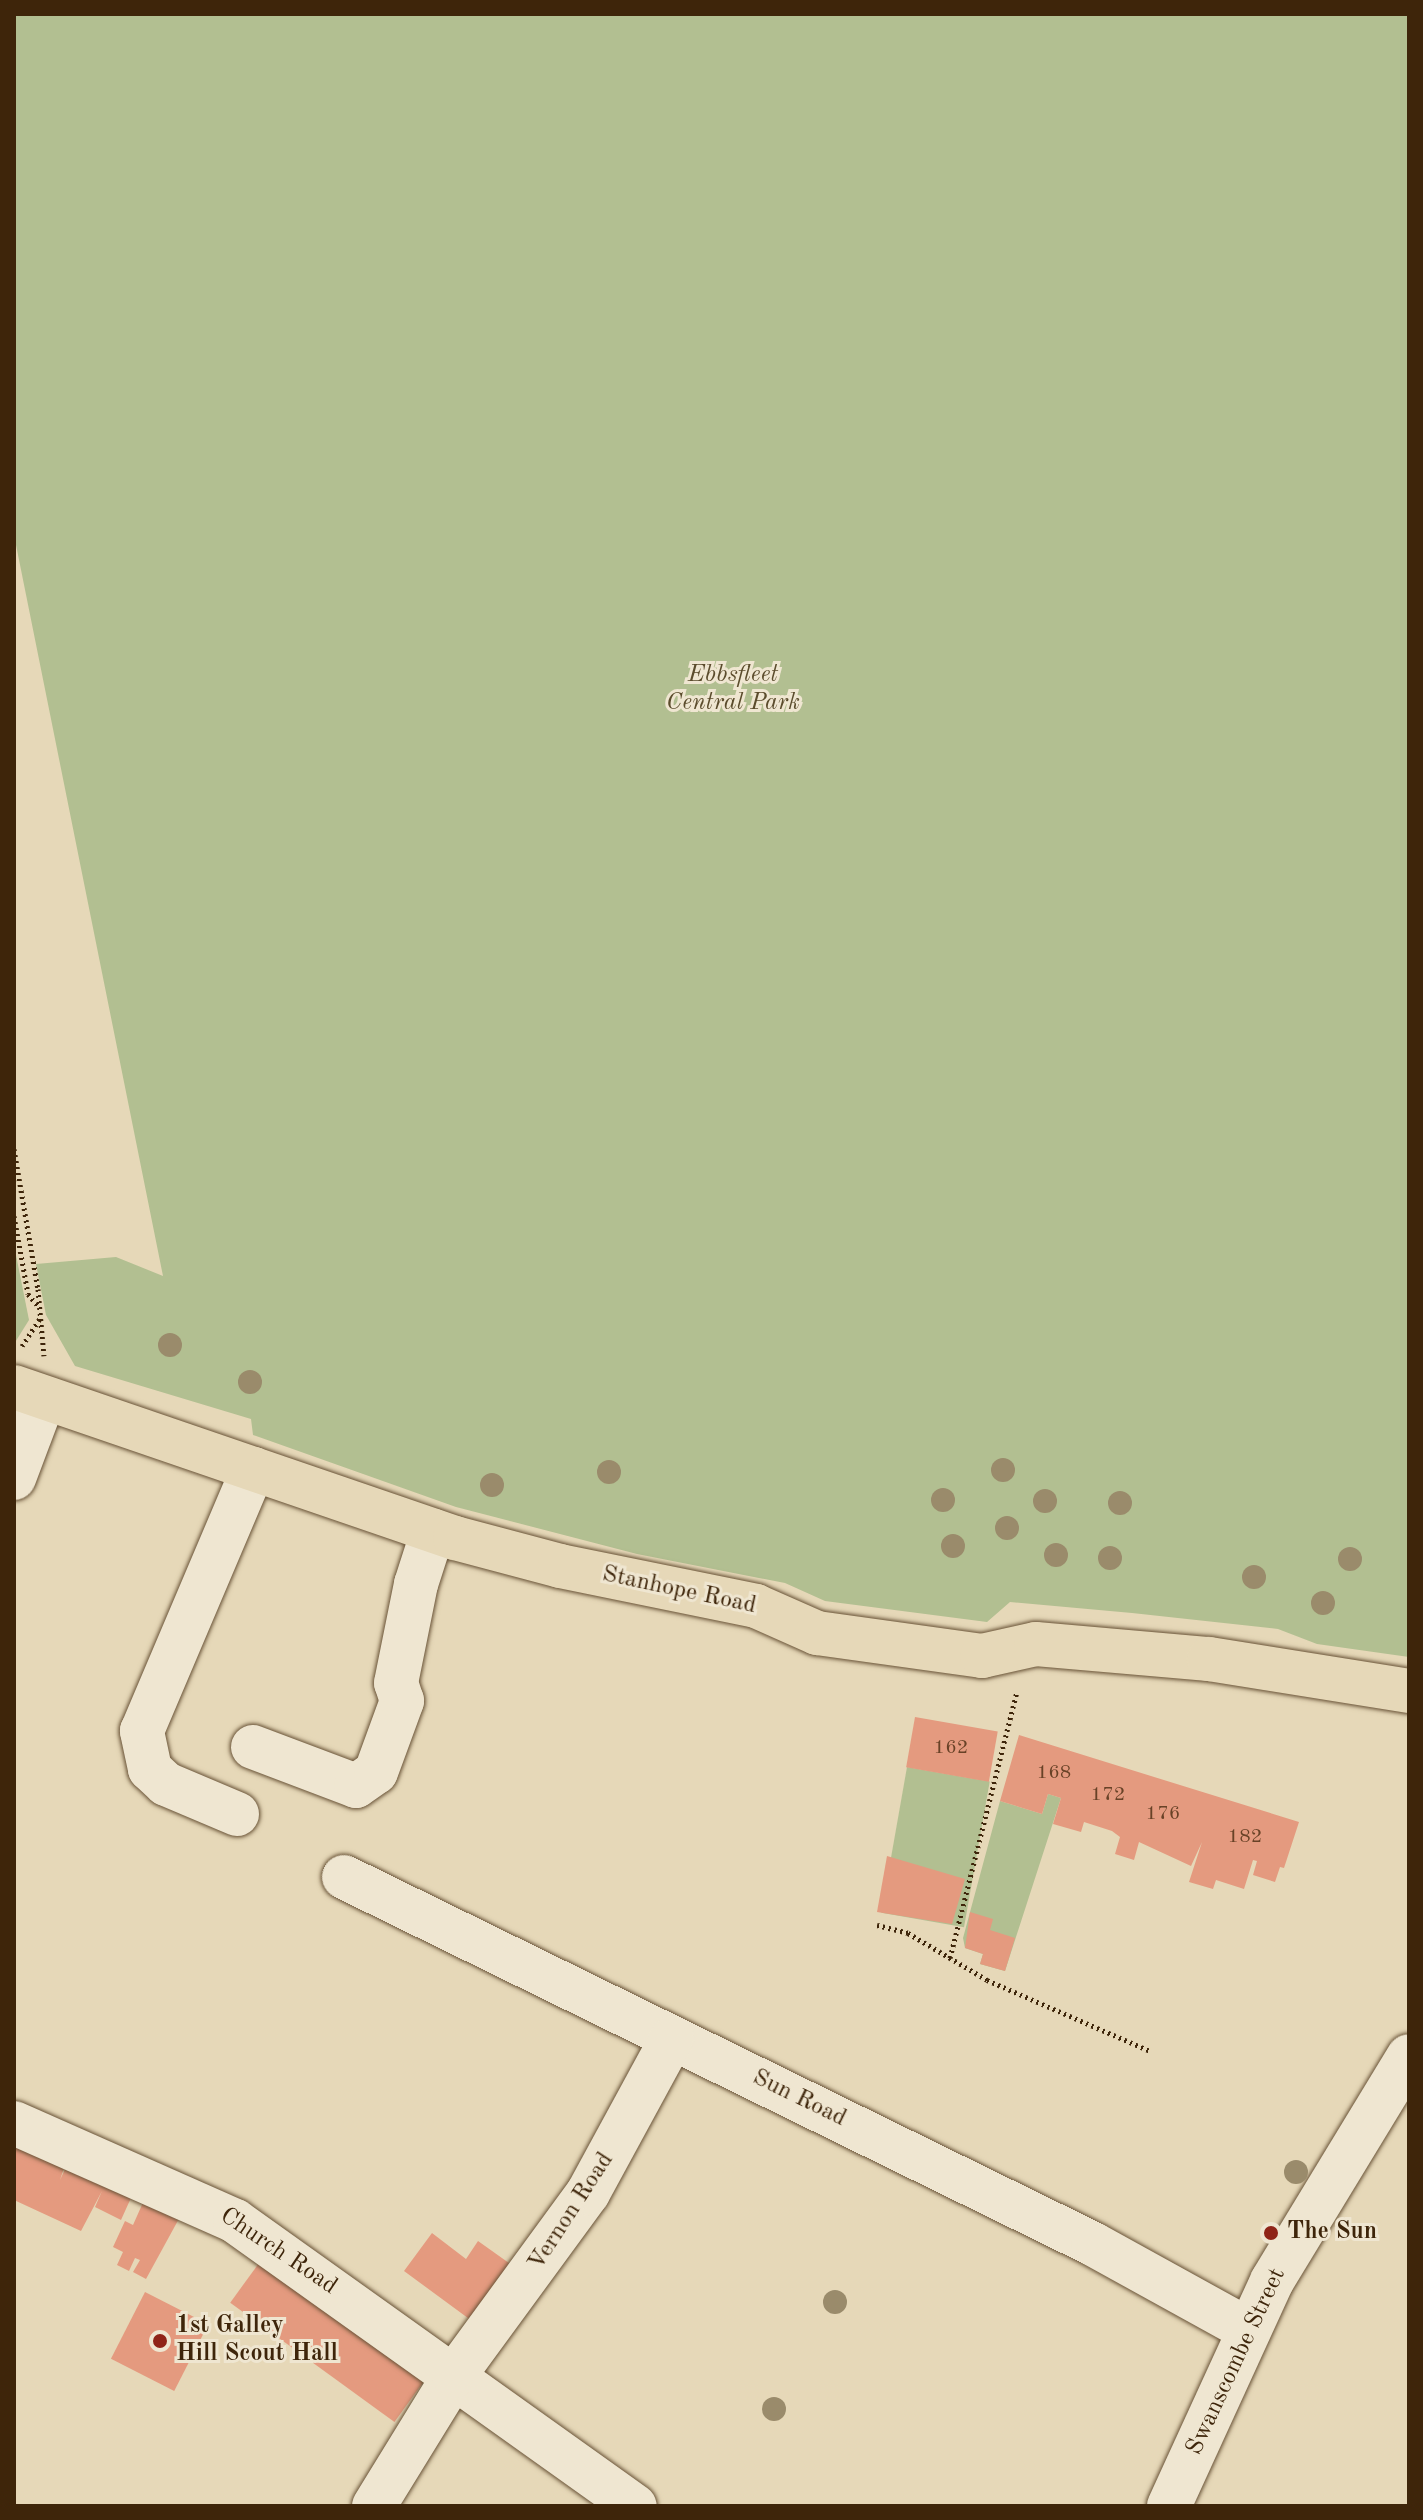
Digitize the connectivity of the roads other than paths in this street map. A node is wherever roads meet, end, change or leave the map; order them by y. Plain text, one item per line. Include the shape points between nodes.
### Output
1 (28, 1394) edge
2 (253, 1469) junction
3 (14, 1478) edge
4 (433, 1531) junction
5 (1409, 1691) edge
6 (253, 1747) dead end
7 (237, 1814) dead end
8 (344, 1877) dead end
9 (672, 2038) junction
10 (1409, 2056) edge
11 (14, 2123) edge
12 (1249, 2330) junction
13 (454, 2376) junction
14 (374, 2506) edge
15 (635, 2506) edge
16 (1169, 2506) edge

1 - 2 main road, Stanhope Road
1 - 3 street
2 - 4 main road, Stanhope Road
2 - 7 street via 142,1731 150,1769 166,1784
4 - 5 main road, Stanhope Road via 560,1566 756,1606 817,1633 982,1656 1036,1644 1209,1659
4 - 6 street via 396,1683 402,1701 376,1772 356,1786
8 - 9 street, Sun Road
9 - 12 street, Sun Road via 1093,2244
9 - 13 street, Vernon Road via 588,2193
10 - 12 street, Swanscombe Street via 1281,2266
11 - 13 street, Church Road via 223,2214
12 - 16 street, Swanscombe Street
13 - 14 street, Vernon Road
13 - 15 street, Church Road

